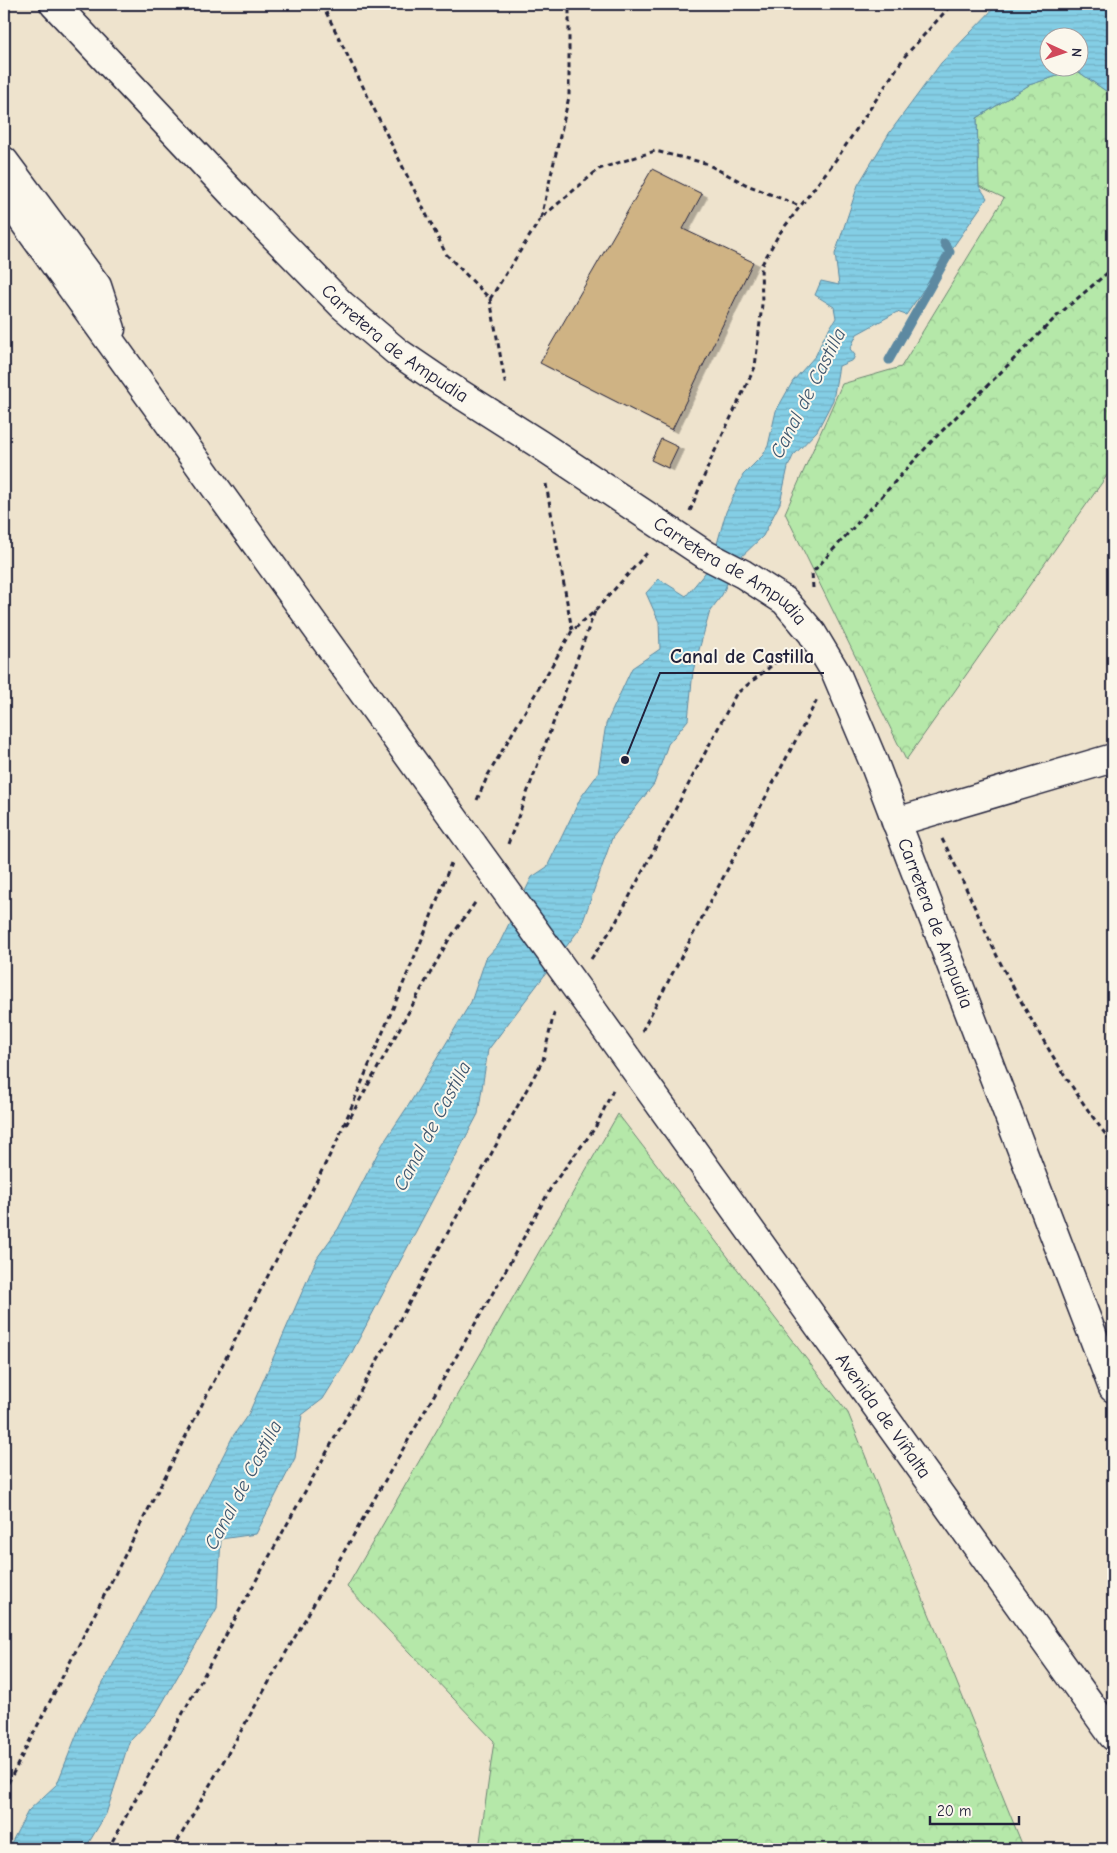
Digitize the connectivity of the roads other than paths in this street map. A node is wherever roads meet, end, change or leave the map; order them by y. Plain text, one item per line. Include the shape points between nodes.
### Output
1 (54, 4) edge
2 (4, 161) edge
3 (4, 194) edge
4 (4, 227) edge
5 (66, 282) junction
6 (120, 354) junction
7 (1113, 758) edge
8 (896, 822) junction
9 (1113, 1388) edge
10 (1113, 1736) edge

1 - 8 main road, Carretera de Ampudia via 342,305 396,352 706,555 785,601 812,633 836,673
2 - 6 main road via 96,286
3 - 5 main road, Avenida de Viñalta
4 - 5 main road via 31,266
5 - 6 main road, Avenida de Viñalta
6 - 10 main road, Avenida de Viñalta, bridge
7 - 8 main road
8 - 9 main road, Carretera de Ampudia

